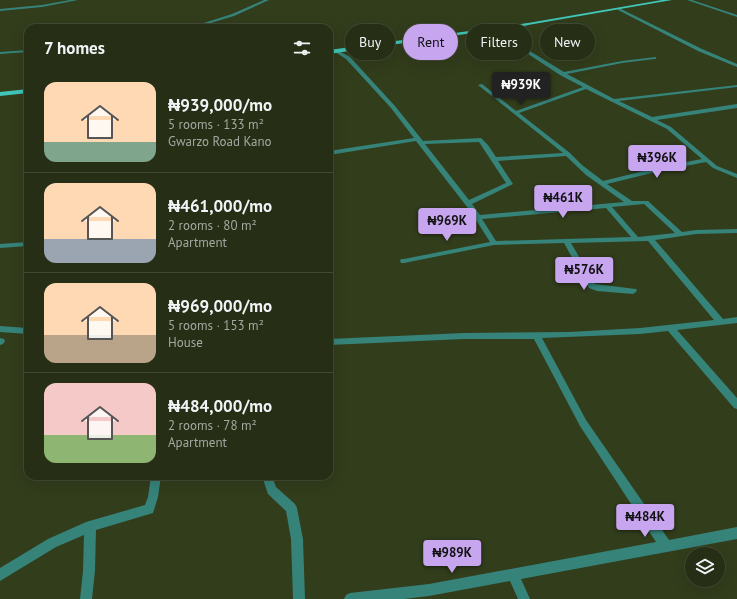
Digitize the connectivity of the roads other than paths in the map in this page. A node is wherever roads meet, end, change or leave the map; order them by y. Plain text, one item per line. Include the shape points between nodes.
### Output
1 (76, 0) edge
2 (267, 0) edge
3 (636, 0) edge
4 (670, 0) edge
5 (689, 0) edge
6 (619, 9) junction
7 (0, 10) edge
8 (559, 12) dead end
9 (737, 16) edge
10 (505, 21) dead end
11 (204, 24) edge
12 (528, 24) edge
13 (466, 33) edge
14 (333, 45) edge
15 (24, 51) edge
16 (337, 51) junction
17 (333, 52) edge
18 (0, 53) edge
19 (532, 55) edge
20 (654, 58) dead end
21 (737, 66) edge
22 (562, 74) junction
23 (24, 85) edge
24 (480, 85) dead end
25 (737, 86) edge
26 (586, 87) junction
27 (0, 88) edge
28 (24, 91) edge
29 (0, 94) edge
30 (614, 100) junction
31 (737, 106) edge
32 (515, 113) junction
33 (652, 119) junction
34 (419, 141) junction
35 (333, 152) edge
36 (568, 154) junction
37 (495, 159) junction
38 (708, 160) junction
39 (737, 176) edge
40 (604, 183) junction
41 (468, 203) junction
42 (630, 203) junction
43 (607, 205) junction
44 (478, 218) junction
45 (737, 230) edge
46 (680, 234) junction
47 (650, 239) junction
48 (637, 240) junction
49 (567, 242) junction
50 (494, 243) junction
51 (24, 244) edge
52 (0, 246) edge
53 (404, 260) dead end
54 (633, 291) dead end
55 (737, 320) edge
56 (720, 321) junction
57 (670, 327) junction
58 (0, 329) edge
59 (24, 331) edge
60 (536, 335) junction
61 (333, 342) edge
62 (737, 405) edge
63 (155, 480) edge
64 (269, 480) edge
65 (90, 526) junction
66 (737, 533) edge
67 (666, 546) junction
68 (0, 574) edge
69 (514, 575) junction
70 (86, 599) edge
71 (299, 599) edge
72 (350, 599) edge
73 (524, 599) edge

1 - 7 street
2 - 11 street via 233,16
3 - 8 main road
4 - 6 main road
5 - 9 street
6 - 12 main road
6 - 21 street
10 - 14 main road
13 - 16 main road
15 - 18 street
16 - 17 main road
16 - 34 street via 348,58 393,107
19 - 22 street
20 - 22 street
22 - 26 street
23 - 27 main road
24 - 32 street
25 - 30 street
26 - 30 street
26 - 32 street
28 - 29 main road
30 - 33 street
31 - 33 street
32 - 36 street
33 - 38 street via 669,128
34 - 35 street
34 - 37 street via 481,140
34 - 41 street
36 - 37 street
36 - 40 street via 572,160
37 - 41 street via 510,184
38 - 39 street via 715,167
38 - 40 street
40 - 42 street
41 - 44 street
42 - 43 street
42 - 46 street via 649,203
43 - 44 street
43 - 48 street
44 - 50 street
45 - 46 street
46 - 47 street
47 - 48 street
47 - 56 street
48 - 49 street
49 - 50 street
49 - 54 street via 592,286
50 - 53 street
51 - 52 street
55 - 56 street
56 - 57 street
57 - 60 street via 640,331
57 - 62 street
58 - 59 street
60 - 61 street
60 - 67 street via 583,422
63 - 65 street via 149,509
64 - 71 street via 272,490 291,508 297,539
65 - 68 street via 52,543
65 - 70 street
66 - 67 street
67 - 69 street
69 - 72 street via 429,590
69 - 73 street

